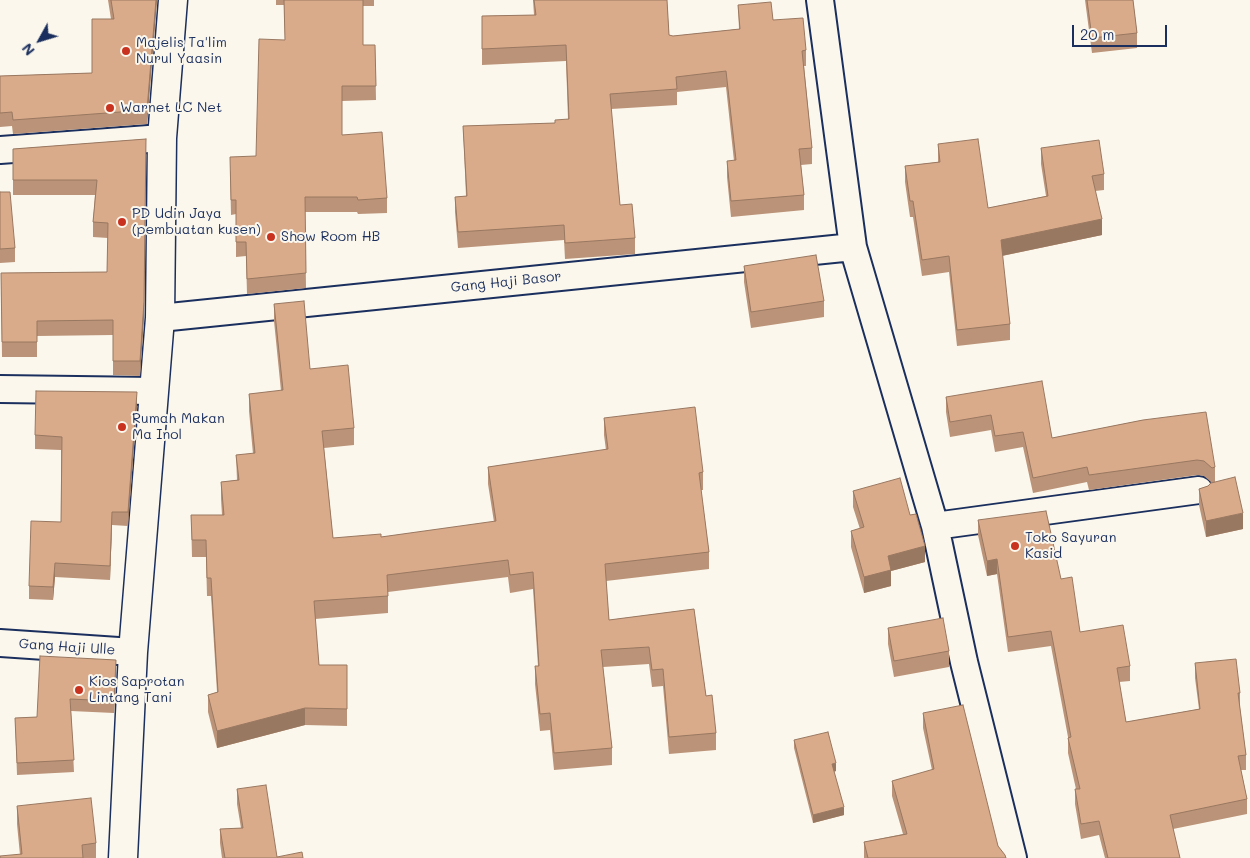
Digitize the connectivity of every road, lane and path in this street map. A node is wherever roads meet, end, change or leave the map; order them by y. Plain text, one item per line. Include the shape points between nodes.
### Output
1 (174, 0) edge
2 (820, 0) edge
3 (162, 138) junction
4 (0, 150) edge
5 (852, 246) junction
6 (160, 318) junction
7 (0, 389) edge
8 (154, 391) junction
9 (1199, 490) edge
10 (935, 526) junction
11 (0, 642) edge
12 (133, 652) junction
13 (122, 858) edge
14 (1013, 858) edge

1 - 3 street
2 - 5 street
3 - 4 street
3 - 6 street
5 - 6 street, Gang Haji Basor
5 - 10 street
6 - 8 street
7 - 8 street
8 - 12 street
9 - 10 street
10 - 14 street via 964,662
11 - 12 street, Gang Haji Ulle
12 - 13 street

